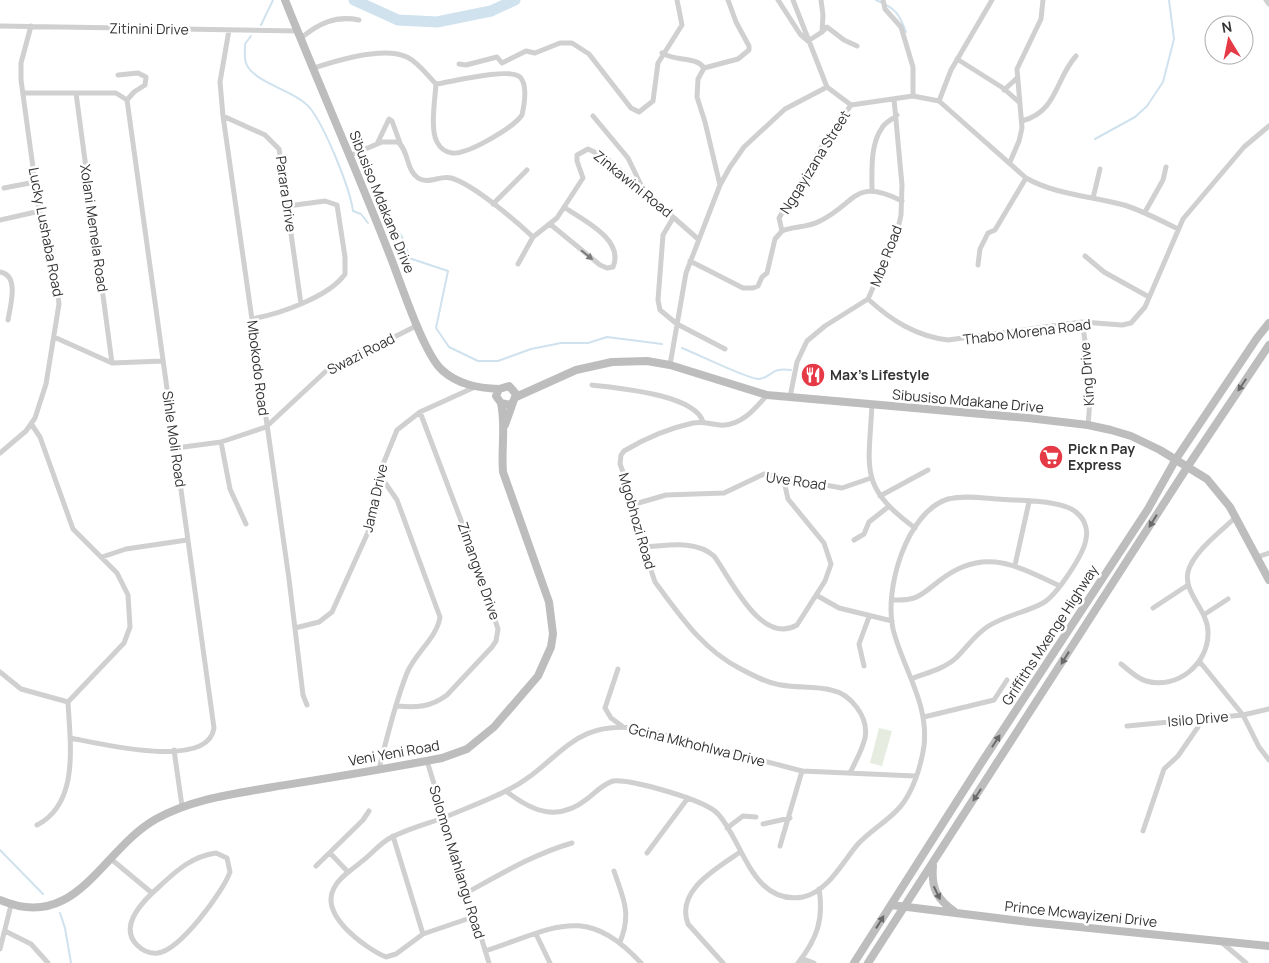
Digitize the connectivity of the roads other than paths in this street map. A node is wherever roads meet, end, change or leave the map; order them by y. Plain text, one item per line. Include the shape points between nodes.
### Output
1 (285, 0) edge
2 (677, 0) edge
3 (728, 0) edge
4 (778, 0) edge
5 (793, 0) edge
6 (821, 0) edge
7 (883, 0) edge
8 (992, 0) edge
9 (1043, 0) edge
10 (1266, 0) edge
11 (1269, 4) edge
12 (359, 20) dead end
13 (0, 26) edge
14 (31, 26) junction
15 (229, 30) junction
16 (822, 32) junction
17 (299, 35) junction
18 (808, 41) junction
19 (857, 46) dead end
20 (662, 53) junction
21 (1076, 56) dead end
22 (957, 58) junction
23 (459, 64) dead end
24 (314, 68) junction
25 (704, 68) junction
26 (118, 75) dead end
27 (1017, 78) junction
28 (436, 84) junction
29 (826, 87) junction
30 (1004, 90) junction
31 (23, 93) junction
32 (76, 93) junction
33 (913, 96) junction
34 (894, 99) junction
35 (127, 100) junction
36 (939, 101) junction
37 (1020, 103) junction
38 (851, 105) junction
39 (897, 115) junction
40 (224, 116) junction
41 (593, 116) dead end
42 (1022, 122) junction
43 (1269, 126) edge
44 (400, 143) junction
45 (377, 144) junction
46 (351, 155) junction
47 (1010, 162) junction
48 (1166, 167) dead end
49 (1100, 169) dead end
50 (527, 170) dead end
51 (1026, 178) junction
52 (35, 182) junction
53 (720, 185) junction
54 (4, 188) dead end
55 (643, 190) junction
56 (872, 191) junction
57 (1093, 198) junction
58 (902, 201) junction
59 (493, 204) junction
60 (288, 206) junction
61 (564, 207) junction
62 (40, 211) junction
63 (1145, 212) junction
64 (673, 218) junction
65 (0, 220) edge
66 (550, 224) junction
67 (1178, 229) junction
68 (782, 232) junction
69 (533, 237) junction
70 (698, 238) junction
71 (1085, 256) dead end
72 (690, 260) junction
73 (518, 264) dead end
74 (978, 265) dead end
75 (0, 272) edge
76 (1149, 297) junction
77 (868, 300) junction
78 (301, 304) junction
79 (8, 320) dead end
80 (252, 320) junction
81 (1082, 322) junction
82 (1269, 323) edge
83 (677, 324) junction
84 (418, 325) junction
85 (54, 337) junction
86 (1269, 345) edge
87 (725, 348) dead end
88 (163, 361) junction
89 (112, 363) junction
90 (670, 365) junction
91 (592, 385) dead end
92 (479, 387) junction
93 (767, 395) junction
94 (498, 396) junction
95 (514, 396) junction
96 (790, 397) junction
97 (872, 404) junction
98 (420, 412) junction
99 (703, 422) junction
100 (32, 425) junction
101 (1088, 425) junction
102 (504, 426) junction
103 (266, 427) junction
104 (221, 442) junction
105 (176, 448) junction
106 (0, 453) edge
107 (1176, 459) junction
108 (1188, 466) junction
109 (928, 470) dead end
110 (379, 474) junction
111 (783, 477) junction
112 (870, 478) junction
113 (880, 496) junction
114 (1029, 502) junction
115 (635, 504) junction
116 (888, 507) junction
117 (1236, 517) junction
118 (246, 524) dead end
119 (915, 528) junction
120 (187, 540) junction
121 (854, 540) dead end
122 (644, 548) junction
123 (1269, 553) edge
124 (102, 557) junction
125 (1257, 557) junction
126 (1015, 565) junction
127 (1269, 580) edge
128 (1188, 585) junction
129 (1060, 586) junction
130 (816, 595) junction
131 (1228, 599) dead end
132 (892, 600) junction
133 (1153, 608) dead end
134 (1205, 614) junction
135 (869, 617) junction
136 (892, 621) junction
137 (296, 628) junction
138 (1200, 662) junction
139 (1121, 664) dead end
140 (864, 666) dead end
141 (618, 669) dead end
142 (1, 676) edge
143 (911, 679) junction
144 (1007, 680) dead end
145 (68, 702) junction
146 (307, 705) dead end
147 (397, 706) junction
148 (1269, 709) edge
149 (1243, 715) junction
150 (924, 717) junction
151 (1200, 719) junction
152 (622, 726) junction
153 (1127, 726) dead end
154 (70, 738) junction
155 (174, 750) junction
156 (1269, 760) edge
157 (427, 761) junction
158 (378, 769) junction
159 (802, 771) junction
160 (850, 774) junction
161 (916, 776) junction
162 (506, 791) junction
163 (688, 798) junction
164 (182, 806) junction
165 (369, 811) dead end
166 (756, 817) dead end
167 (443, 818) junction
168 (790, 818) junction
169 (764, 824) dead end
170 (37, 825) dead end
171 (727, 828) junction
172 (1143, 831) dead end
173 (393, 836) junction
174 (572, 843) dead end
175 (780, 846) dead end
176 (740, 852) junction
177 (330, 853) junction
178 (647, 853) dead end
179 (111, 859) junction
180 (933, 864) junction
181 (316, 866) dead end
182 (614, 871) dead end
183 (348, 872) junction
184 (819, 889) junction
185 (152, 893) junction
186 (466, 893) junction
187 (0, 900) edge
188 (11, 905) junction
189 (891, 905) junction
190 (904, 908) junction
191 (957, 914) junction
192 (474, 916) junction
193 (5, 931) junction
194 (423, 934) junction
195 (536, 934) junction
196 (1218, 940) junction
197 (620, 942) junction
198 (1269, 946) edge
199 (0, 949) edge
200 (485, 951) junction
201 (48, 963) edge
202 (489, 963) edge
203 (550, 963) edge
204 (641, 963) edge
205 (723, 963) edge
206 (798, 963) edge
207 (814, 963) edge
208 (854, 963) edge
209 (868, 963) edge
210 (1246, 963) edge

1 - 17 street, Sibusiso Mdakane Drive
2 - 20 street via 682,25
3 - 25 street via 749,50 738,59
4 - 18 street
5 - 18 street
6 - 16 street
7 - 33 street via 885,9 901,27 914,67
8 - 22 street
9 - 27 street via 1041,20 1019,64
10 - 11 street
12 - 17 street via 333,20
13 - 14 street, Zitinini Drive
14 - 15 street, Zitinini Drive
14 - 31 street, Lucky Lushaba Road via 21,63
15 - 17 street, Zitinini Drive
15 - 40 street, Mbokodo Road via 220,82
16 - 18 street
16 - 19 street via 827,27
17 - 24 street, Sibusiso Mdakane Drive
18 - 29 street
20 - 23 street via 653,101 639,112 631,108 589,54 572,43 560,43 535,53 526,51 502,63 497,57
20 - 25 street via 672,59 698,62
21 - 42 street via 1044,109 1036,117
22 - 30 street
22 - 36 street
24 - 28 street via 336,61 398,54 415,62
24 - 46 street, Sibusiso Mdakane Drive
25 - 53 street via 698,79 696,97
26 - 35 street via 138,73 146,77 145,85
27 - 30 street
27 - 37 street
28 - 28 street via 503,73 516,75 524,86 522,115 476,146 451,153 442,149 435,138
29 - 38 street
29 - 53 street via 784,109 761,129 735,158
30 - 37 street
31 - 32 street
31 - 52 street, Lucky Lushaba Road
32 - 35 street via 116,93
32 - 89 street, Xolani Memela Road
33 - 34 street
33 - 36 street
34 - 38 street
34 - 39 street, Mbe Road
35 - 88 street, Sihle Moli Road
36 - 47 street
37 - 42 street
38 - 68 street, Ngqayizana Street via 779,218
39 - 56 street via 884,125 878,136
39 - 58 street, Mbe Road
40 - 60 street, Parara Drive via 276,143 282,155
40 - 80 street, Mbokodo Road
41 - 55 street via 628,158
42 - 47 street via 1019,141
43 - 67 street, Thabo Morena Road via 1244,147
44 - 45 street
44 - 45 street via 392,120 388,119
44 - 59 street via 412,172 419,179 454,179
45 - 46 street
46 - 84 street, Sibusiso Mdakane Drive
47 - 51 street
48 - 63 street via 1163,180
49 - 57 street
50 - 59 street
51 - 57 street via 1040,186
51 - 74 street via 995,230 988,233
52 - 54 street
52 - 62 street, Lucky Lushaba Road
53 - 70 street
55 - 61 street, Zinkawini Road via 597,152 585,150 577,155 583,178
55 - 64 street, Zinkawini Road
56 - 58 street via 882,191
56 - 68 street via 856,194 817,223
57 - 63 street
58 - 77 street, Mbe Road via 897,233
59 - 69 street
60 - 78 street, Parara Drive
60 - 78 street via 324,201 334,203 339,209 345,274 332,286
61 - 66 street, Zinkawini Road
66 -> 61 street via 600,265 614,267 612,248 606,236
62 - 65 street
62 - 85 street, Lucky Lushaba Road via 59,295
63 - 67 street
64 - 70 street, Zinkawini Road
64 - 83 street via 663,235 658,302 661,312
66 - 69 street, Zinkawini Road
67 - 76 street, Thabo Morena Road
68 - 72 street, Ngqayizana Street via 775,239 767,273 756,288 743,288
69 - 73 street, Zinkawini Road
70 - 72 street
71 - 76 street via 1104,272
72 - 83 street
75 - 79 street via 13,285
76 - 81 street, Thabo Morena Road via 1141,314 1131,323
77 - 81 street, Thabo Morena Road via 896,323 948,340
77 - 96 street, Mbe Road via 807,341 797,362
78 - 80 street via 285,312
80 - 103 street, Mbokodo Road
81 - 101 street, King Drive via 1090,386
82 - 107 street, Griffiths Mxenge Highway
83 - 87 street
83 - 90 street
84 - 92 street, Sibusiso Mdakane Drive via 441,370 460,382
84 - 103 street, Swazi Road via 325,372
85 - 89 street
85 - 100 street, Lucky Lushaba Road via 46,384
86 -> 108 street, Griffiths Mxenge Highway
88 - 89 street
88 - 105 street, Sihle Moli Road
90 - 93 street, Sibusiso Mdakane Drive
90 - 95 street, Sibusiso Mdakane Drive via 648,361 612,362 576,370
91 - 99 street via 656,394 691,408
92 - 94 street, Sibusiso Mdakane Drive
92 - 98 street, Jama Drive
93 - 96 street, Sibusiso Mdakane Drive
93 - 99 street, Mgobhozi Road via 758,407 735,423
94 - 95 street via 509,405
94 - 95 street via 506,385
94 - 102 street, Veni Yeni Road
95 - 102 street, Veni Yeni Road
96 - 97 street, Sibusiso Mdakane Drive
97 - 101 street, Sibusiso Mdakane Drive
97 - 112 street
98 - 110 street, Jama Drive via 397,430
98 - 147 street, Zimangwe Drive via 473,552 498,629 492,647 447,695 425,706
99 - 115 street, Mgobhozi Road via 678,427 622,453 620,464
100 - 106 street, Lucky Lushaba Road
100 - 124 street via 40,436 73,529
101 - 107 street, Sibusiso Mdakane Drive via 1131,436
102 - 157 street, Veni Yeni Road via 503,472 548,602 553,634 551,647 538,676 486,734 466,749
103 - 104 street, Swazi Road
103 - 137 street, Mbokodo Road
104 - 105 street, Swazi Road
104 - 118 street via 230,490
105 - 120 street, Sihle Moli Road
107 - 108 street, Sibusiso Mdakane Drive
189 -> 107 street, Griffiths Mxenge Highway via 1148,509
108 - 117 street, Sibusiso Mdakane Drive via 1207,479
108 -> 180 street, Griffiths Mxenge Highway
109 - 113 street
110 - 137 street, Jama Drive via 369,530 332,612 318,622
110 - 147 street via 397,500 440,617 436,629 414,658
111 - 112 street, Uve Road via 842,488
111 - 115 street, Uve Road via 764,474 724,493 666,496
111 - 130 street via 788,500 829,552 829,573
112 - 113 street
113 - 116 street
114 - 119 street via 971,497 950,499 928,512
114 - 126 street
114 - 129 street via 1067,506 1082,517 1085,525 1084,549
115 - 122 street, Mgobhozi Road
116 - 119 street
116 - 121 street via 869,522 864,534
117 - 125 street, Sibusiso Mdakane Drive
117 - 128 street via 1191,562
119 - 132 street via 900,557
120 - 124 street via 116,550
120 - 155 street, Sihle Moli Road via 214,728 213,734 202,745
122 - 130 street via 688,545 711,553 755,615 772,628 786,629 797,625
122 - 160 street, Mgobhozi Road via 655,582 709,649 766,681 832,690 848,698 860,713 865,731
123 - 125 street
124 - 145 street via 126,587 130,627 124,642
125 - 127 street, Sibusiso Mdakane Drive
126 - 129 street
126 - 132 street via 993,560 966,564 918,598
128 - 133 street
128 - 134 street
129 - 143 street via 1045,602 985,628 947,665
130 - 135 street via 839,608
131 - 134 street
132 - 136 street
134 - 138 street via 1208,643
135 - 136 street
135 - 140 street via 859,644
136 - 143 street
137 - 146 street, Mbokodo Road via 303,695
138 - 139 street via 1169,683 1144,680
138 - 149 street
141 - 152 street via 605,708 611,718
142 - 145 street via 21,689
143 - 150 street
144 - 150 street via 994,700
145 - 154 street
147 - 158 street
148 - 149 street, Isilo Drive
149 - 151 street, Isilo Drive
149 - 156 street
150 - 161 street via 924,747
151 - 153 street, Isilo Drive
151 - 172 street via 1178,756 1164,769
152 - 159 street, Gcina Mkhohlwa Drive
152 - 162 street, Gcina Mkhohlwa Drive via 604,727 577,738 542,768
154 - 155 street, Sihle Moli Road via 141,752
154 - 170 street via 70,766 63,797 50,817
155 - 164 street
157 - 158 street, Veni Yeni Road
157 - 167 street, Solomon Mahlangu Road
158 - 164 street, Veni Yeni Road
159 - 160 street, Gcina Mkhohlwa Drive
159 - 168 street
160 - 161 street, Gcina Mkhohlwa Drive
161 - 184 street via 900,808 868,834
162 - 163 street via 524,804 552,812 570,810 613,781 630,782
162 - 167 street, Gcina Mkhohlwa Drive
163 - 171 street via 712,809
163 - 178 street
164 - 179 street, Veni Yeni Road via 148,823
165 - 177 street
166 - 171 street via 743,816
167 - 173 street, Gcina Mkhohlwa Drive
167 - 186 street, Solomon Mahlangu Road
168 - 169 street
168 - 175 street
171 - 176 street
173 - 183 street, Gcina Mkhohlwa Drive
173 - 194 street
174 - 186 street via 529,858
176 - 184 street via 764,886 779,894 803,897
176 - 205 street via 698,884 686,903 688,924
177 - 181 street
177 - 183 street
179 - 185 street
179 - 188 street, Veni Yeni Road via 92,880 66,899 38,908
180 - 190 street, Griffiths Mxenge Highway
180 -> 191 street via 935,892
182 - 197 street via 627,918
183 - 194 street, Gcina Mkhohlwa Drive via 334,888 332,903 339,922 347,930 386,957 396,954
184 - 206 street via 822,916
185 - 185 street via 135,912 130,928 136,944 157,954 176,944 205,911 228,878 227,858 216,853 192,860
186 - 192 street, Solomon Mahlangu Road
187 - 188 street, Veni Yeni Road
188 - 193 street
189 - 190 street, Prince Mcwayizeni Drive
208 -> 189 street, Griffiths Mxenge Highway
190 - 191 street, Prince Mcwayizeni Drive
190 - 209 street, Griffiths Mxenge Highway
191 - 196 street, Prince Mcwayizeni Drive
192 - 194 street
192 - 200 street, Solomon Mahlangu Road
193 - 199 street
193 - 201 street via 31,944
195 - 197 street via 563,926 588,926
195 - 200 street
195 - 203 street
196 - 198 street, Prince Mcwayizeni Drive
196 - 210 street
197 - 204 street
200 - 202 street, Solomon Mahlangu Road
206 - 207 street via 806,960

